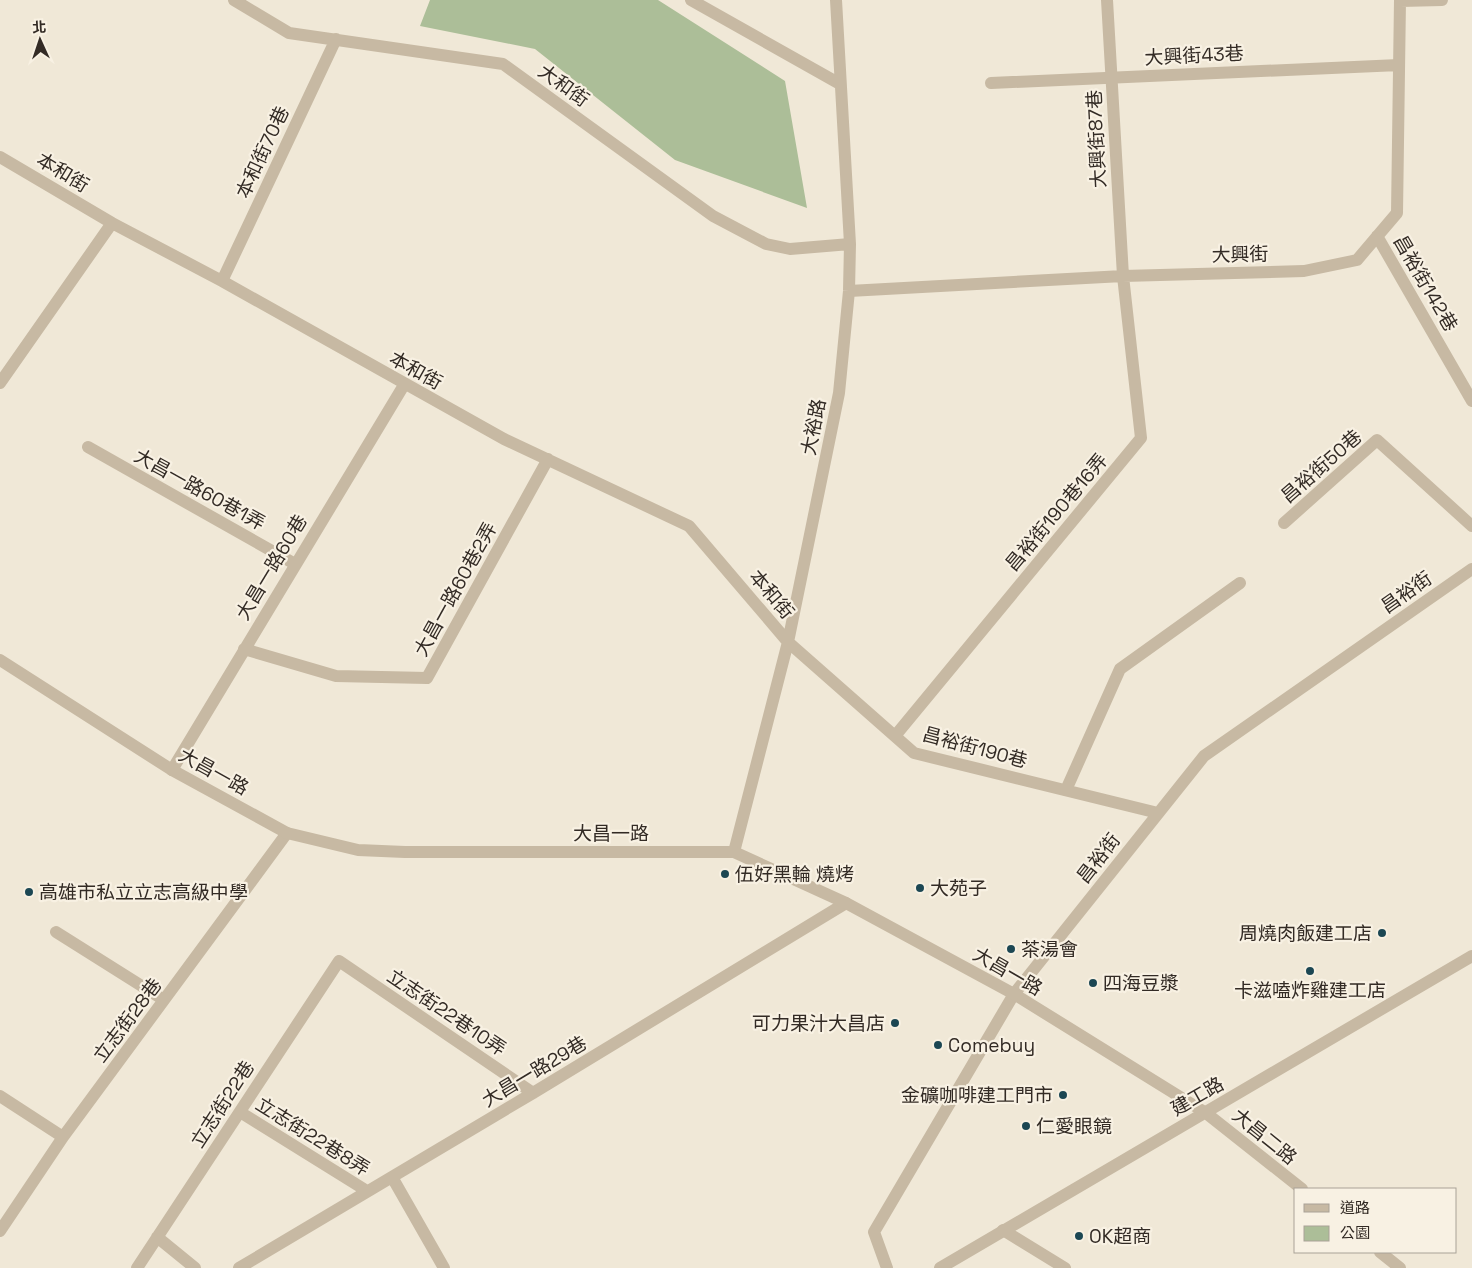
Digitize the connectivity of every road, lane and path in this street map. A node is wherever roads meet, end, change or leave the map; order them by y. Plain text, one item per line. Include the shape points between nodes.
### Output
1 (234, 0) edge
2 (691, 0) edge
3 (836, 0) edge
4 (1107, 0) edge
5 (1442, 0) edge
6 (1400, 1) edge
7 (336, 39) junction
8 (1399, 65) junction
9 (1111, 78) junction
10 (840, 84) junction
11 (990, 84) dead end
12 (0, 157) edge
13 (112, 223) junction
14 (1377, 236) junction
15 (850, 244) junction
16 (1123, 276) junction
17 (222, 281) junction
18 (848, 291) junction
19 (0, 383) edge
20 (404, 385) junction
21 (1472, 401) edge
22 (88, 447) dead end
23 (548, 460) junction
24 (1284, 524) dead end
25 (1472, 526) edge
26 (295, 564) junction
27 (1472, 569) edge
28 (1240, 583) dead end
29 (788, 642) junction
30 (244, 648) junction
31 (0, 660) edge
32 (895, 736) junction
33 (172, 770) junction
34 (1066, 790) junction
35 (1158, 813) junction
36 (287, 833) junction
37 (734, 852) junction
38 (846, 903) junction
39 (56, 932) dead end
40 (1472, 956) edge
41 (339, 961) joint
42 (1014, 994) junction
43 (164, 1000) junction
44 (534, 1093) junction
45 (0, 1096) edge
46 (240, 1112) junction
47 (1206, 1112) junction
48 (63, 1137) junction
49 (392, 1177) junction
50 (1301, 1188) edge
51 (367, 1192) junction
52 (1003, 1230) junction
53 (0, 1231) edge
54 (157, 1237) junction
55 (1381, 1253) edge
56 (136, 1268) edge
57 (195, 1268) edge
58 (239, 1268) edge
59 (444, 1268) edge
60 (887, 1268) edge
61 (940, 1268) edge
62 (1065, 1268) edge
63 (1400, 1268) edge

1 - 7 street, 大和街 via 289,33
2 - 10 street
3 - 10 street, 大裕路
4 - 9 street, 大興街87巷
5 - 6 street
6 - 8 street, 大興街
7 - 15 street, 大和街 via 503,64 713,216 766,244 790,249
7 - 17 street, 本和街70巷
8 - 9 street, 大興街43巷
8 - 14 street, 大興街 via 1397,213
9 - 11 street, 大興街43巷
9 - 16 street, 大興街87巷
10 - 15 street, 大裕路
12 - 13 street, 本和街
13 - 17 street, 本和街
13 - 19 street
14 - 16 street, 大興街 via 1357,260 1304,271
14 - 21 street, 昌裕街142巷
15 - 18 street, 大裕路
16 - 18 street, 大興街
16 - 32 street, 昌裕街190巷16弄 via 1141,438
17 - 20 street, 本和街
18 - 29 street, 大裕路 via 839,393
20 - 23 street, 本和街
20 - 26 street, 大昌一路60巷
22 - 26 street, 大昌一路60巷1弄
23 - 29 street, 本和街 via 690,526
23 - 30 street, 大昌一路60巷2弄 via 427,678 336,676
24 - 25 street, 昌裕街50巷 via 1376,440
26 - 30 street, 大昌一路60巷
27 - 35 street, 昌裕街 via 1204,756
28 - 34 street via 1120,669
29 - 32 street, 昌裕街190巷
29 - 37 street, 大裕路
30 - 33 street, 大昌一路60巷
31 - 33 street, 大昌一路
32 - 34 street, 昌裕街190巷 via 914,753
33 - 36 street, 大昌一路
34 - 35 street, 昌裕街190巷
35 - 42 street, 昌裕街
36 - 37 street, 大昌一路 via 358,850
36 - 43 street, 立志街28巷
37 - 38 street, 大昌一路
38 - 42 street, 大昌一路
38 - 44 street, 大昌一路29巷
39 - 43 street
40 - 47 street, 建工路
41 - 44 street, 立志街22巷10弄
41 - 46 street, 立志街22巷
42 - 47 street, 大昌一路
42 - 60 street, 昌裕街 via 874,1232
43 - 48 street, 立志街28巷
44 - 49 street, 大昌一路29巷
45 - 48 street
46 - 51 street, 立志街22巷8弄
46 - 54 street, 立志街22巷
47 - 50 street, 大昌二路
47 - 52 street, 建工路
48 - 53 street, 立志街28巷
49 - 51 street, 大昌一路29巷
49 - 59 street
51 - 58 street, 大昌一路29巷
52 - 61 street, 建工路
52 - 62 street
54 - 56 street, 立志街22巷
54 - 57 street
55 - 63 street

